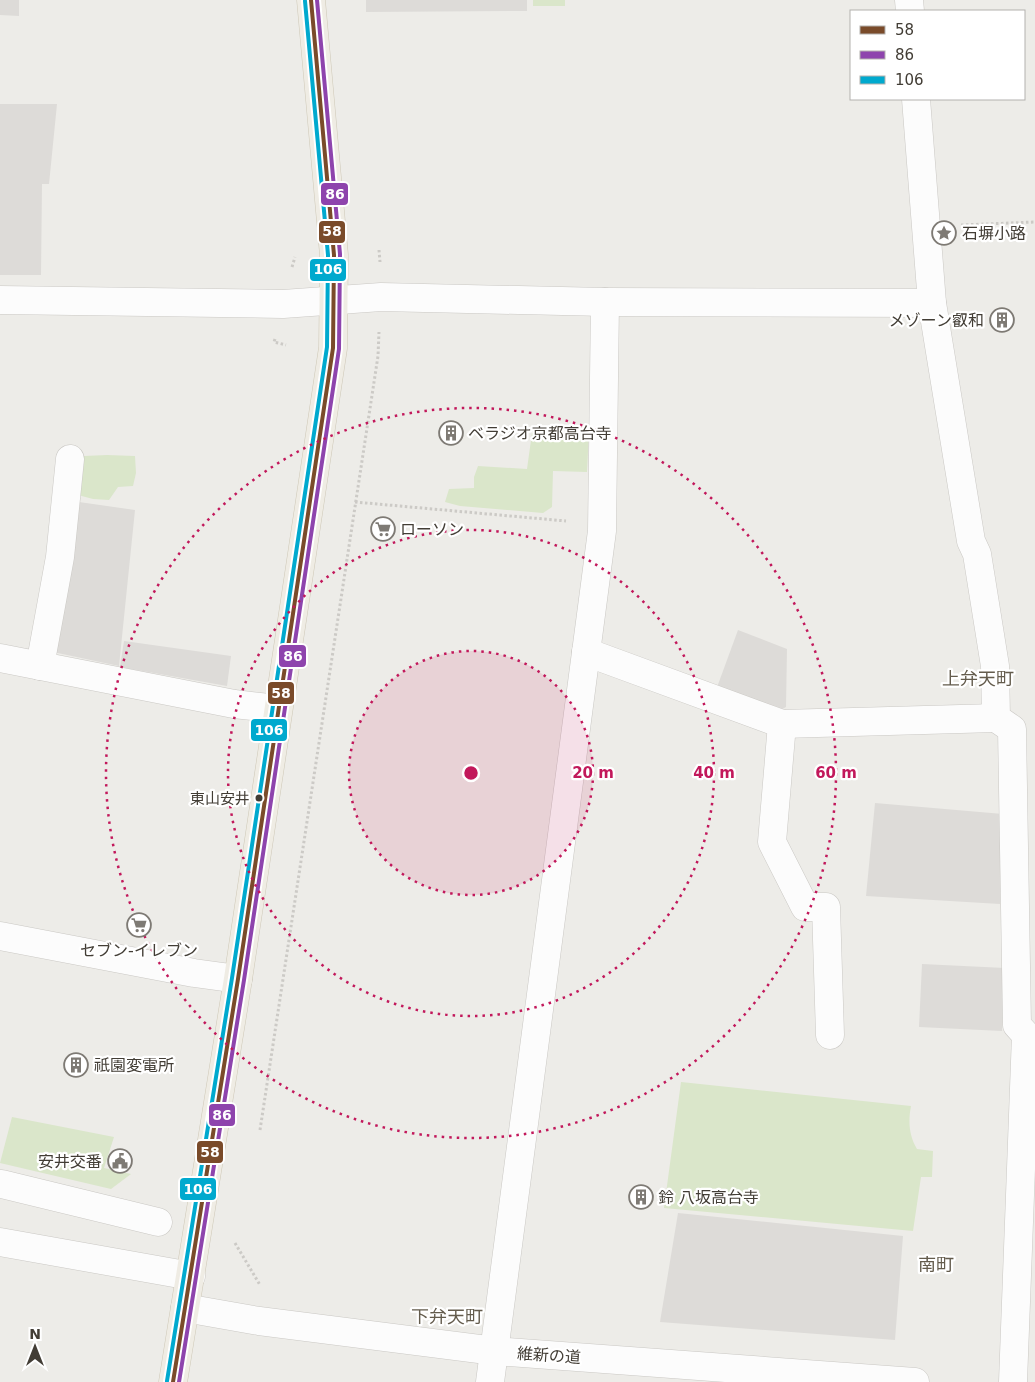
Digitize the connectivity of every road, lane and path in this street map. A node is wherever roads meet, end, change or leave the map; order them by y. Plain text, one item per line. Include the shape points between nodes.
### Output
1 (311, 0) edge
2 (916, 100) edge
3 (1035, 222) edge
4 (924, 226) junction
5 (0, 300) edge
6 (333, 300) junction
7 (605, 302) junction
8 (932, 303) junction
9 (379, 329) dead end
10 (274, 342) dead end
11 (286, 345) dead end
12 (70, 459) dead end
13 (355, 502) junction
14 (602, 524) junction
15 (586, 652) junction
16 (0, 658) edge
17 (40, 666) junction
18 (278, 709) junction
19 (996, 718) junction
20 (782, 724) junction
21 (0, 936) edge
22 (238, 979) junction
23 (830, 1035) dead end
24 (260, 1130) dead end
25 (2, 1184) dead end
26 (158, 1222) dead end
27 (0, 1242) edge
28 (235, 1243) dead end
29 (191, 1276) junction
30 (263, 1289) dead end
31 (185, 1308) junction
32 (495, 1351) junction
33 (173, 1382) edge
34 (490, 1382) edge
35 (915, 1382) edge
36 (1013, 1382) edge

1 - 6 main road via 334,255
2 - 4 street
3 - 4 path
4 - 8 street
5 - 6 street via 283,304
6 - 7 street via 381,297
6 - 18 main road via 332,348
7 - 8 street
7 - 14 street
8 - 19 street via 971,541 977,554 994,666
9 - 13 path via 378,356
10 - 11 path
12 - 17 street via 60,557
13 - 14 path
13 - 24 path
14 - 15 street
15 - 20 street
15 - 32 street
16 - 17 street
17 - 18 street via 234,704
18 - 22 main road
19 - 20 street
19 - 36 street via 1012,729 1017,1025 1026,1035
20 - 23 street via 772,842 805,906 826,907
21 - 22 street
22 - 29 main road
25 - 26 street
27 - 29 street
28 - 30 path
29 - 31 main road
31 - 32 street, 維新の道 via 259,1321
31 - 33 main road
32 - 34 street
32 - 35 street, 維新の道

